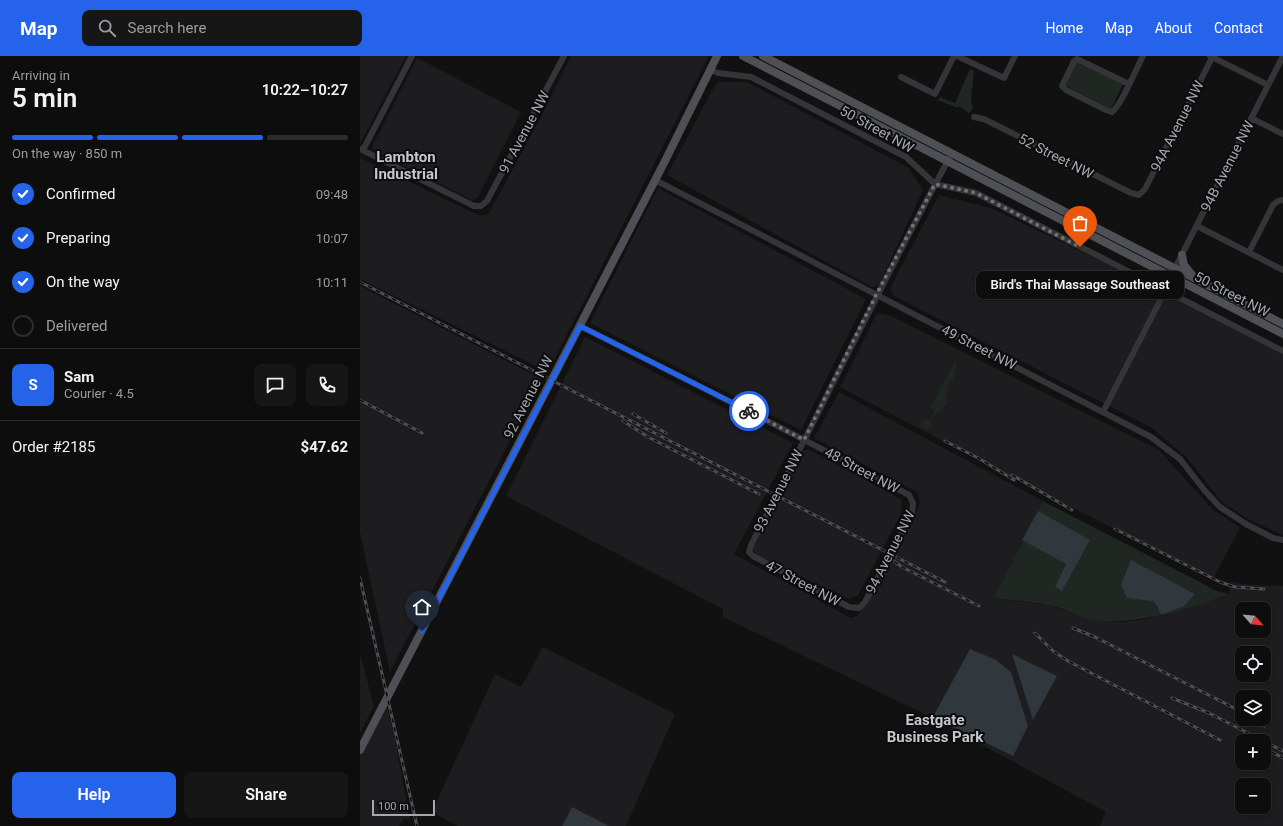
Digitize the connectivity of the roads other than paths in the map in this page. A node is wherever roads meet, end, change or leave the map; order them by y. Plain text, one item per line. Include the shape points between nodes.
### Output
1 (412, 56) edge
2 (564, 56) edge
3 (713, 56) edge
4 (717, 56) edge
5 (743, 56) edge
6 (763, 56) edge
7 (956, 56) edge
8 (1016, 56) edge
9 (1143, 56) edge
10 (1212, 56) edge
11 (1283, 56) edge
12 (711, 68) junction
13 (901, 77) dead end
14 (1129, 84) junction
15 (1268, 85) junction
16 (974, 117) dead end
17 (1251, 118) junction
18 (1283, 134) edge
19 (361, 150) edge
20 (952, 153) junction
21 (947, 161) junction
22 (655, 180) junction
23 (935, 184) junction
24 (1139, 194) joint
25 (1281, 201) edge
26 (1197, 226) junction
27 (1249, 252) junction
28 (1182, 255) junction
29 (1175, 269) junction
30 (1283, 270) edge
31 (1171, 277) junction
32 (1196, 280) junction
33 (1165, 291) junction
34 (876, 295) junction
35 (1282, 324) edge
36 (580, 326) junction
37 (1283, 334) edge
38 (1283, 352) edge
39 (1102, 412) junction
40 (804, 440) junction
41 (909, 495) joint
42 (1283, 540) edge
43 (749, 552) joint
44 (859, 608) joint
45 (360, 750) edge

1 - 19 street
2 - 19 street, 91 Avenue NW via 487,201 481,206 474,206
3 - 12 main road
4 - 12 main road, 92 Avenue NW
5 - 21 main road, 50 Street NW
6 - 20 main road, 50 Street NW
7 - 8 street via 1004,78
7 - 13 street via 935,94
9 - 14 street
10 - 15 street
10 - 24 street, 94A Avenue NW via 1145,189
11 - 15 street, 94B Avenue NW
12 - 22 main road, 92 Avenue NW
12 - 23 street, 50 Street NW via 718,73 751,77 906,157
14 - 14 street via 1112,112 1063,87 1062,83 1078,58
15 - 17 street, 94B Avenue NW
16 - 24 street, 52 Street NW via 984,119 1125,190
17 - 18 street
17 - 26 street, 94B Avenue NW
20 - 21 street, 93 Avenue NW
20 - 29 main road, 50 Street NW
21 - 23 street, 93 Avenue NW
21 - 31 main road, 50 Street NW
22 - 34 street, 49 Street NW
22 - 36 main road, 92 Avenue NW
23 - 33 street, 50 Street NW via 976,193
23 - 34 street, 93 Avenue NW
25 - 27 street via 1274,205
26 - 27 street
26 - 28 street, 94B Avenue NW
27 - 30 street
28 - 29 street, 94B Avenue NW
28 - 32 main road via 1184,265
29 - 31 street, 94B Avenue NW
29 - 32 main road, 50 Street NW
31 - 37 main road, 50 Street NW
32 - 35 main road, 50 Street NW
33 - 38 street, 50 Street NW
33 - 39 street
34 - 39 street, 49 Street NW
34 - 40 street, 93 Avenue NW
36 - 40 street, 48 Street NW
36 - 45 main road, 92 Avenue NW
39 - 42 street, 49 Street NW via 1151,437 1173,452 1209,496 1228,513 1268,536
40 - 41 street, 48 Street NW
40 - 43 street, 93 Avenue NW
41 - 44 street, 94 Avenue NW via 913,503 912,513 865,602
43 - 44 street, 47 Street NW via 849,607

